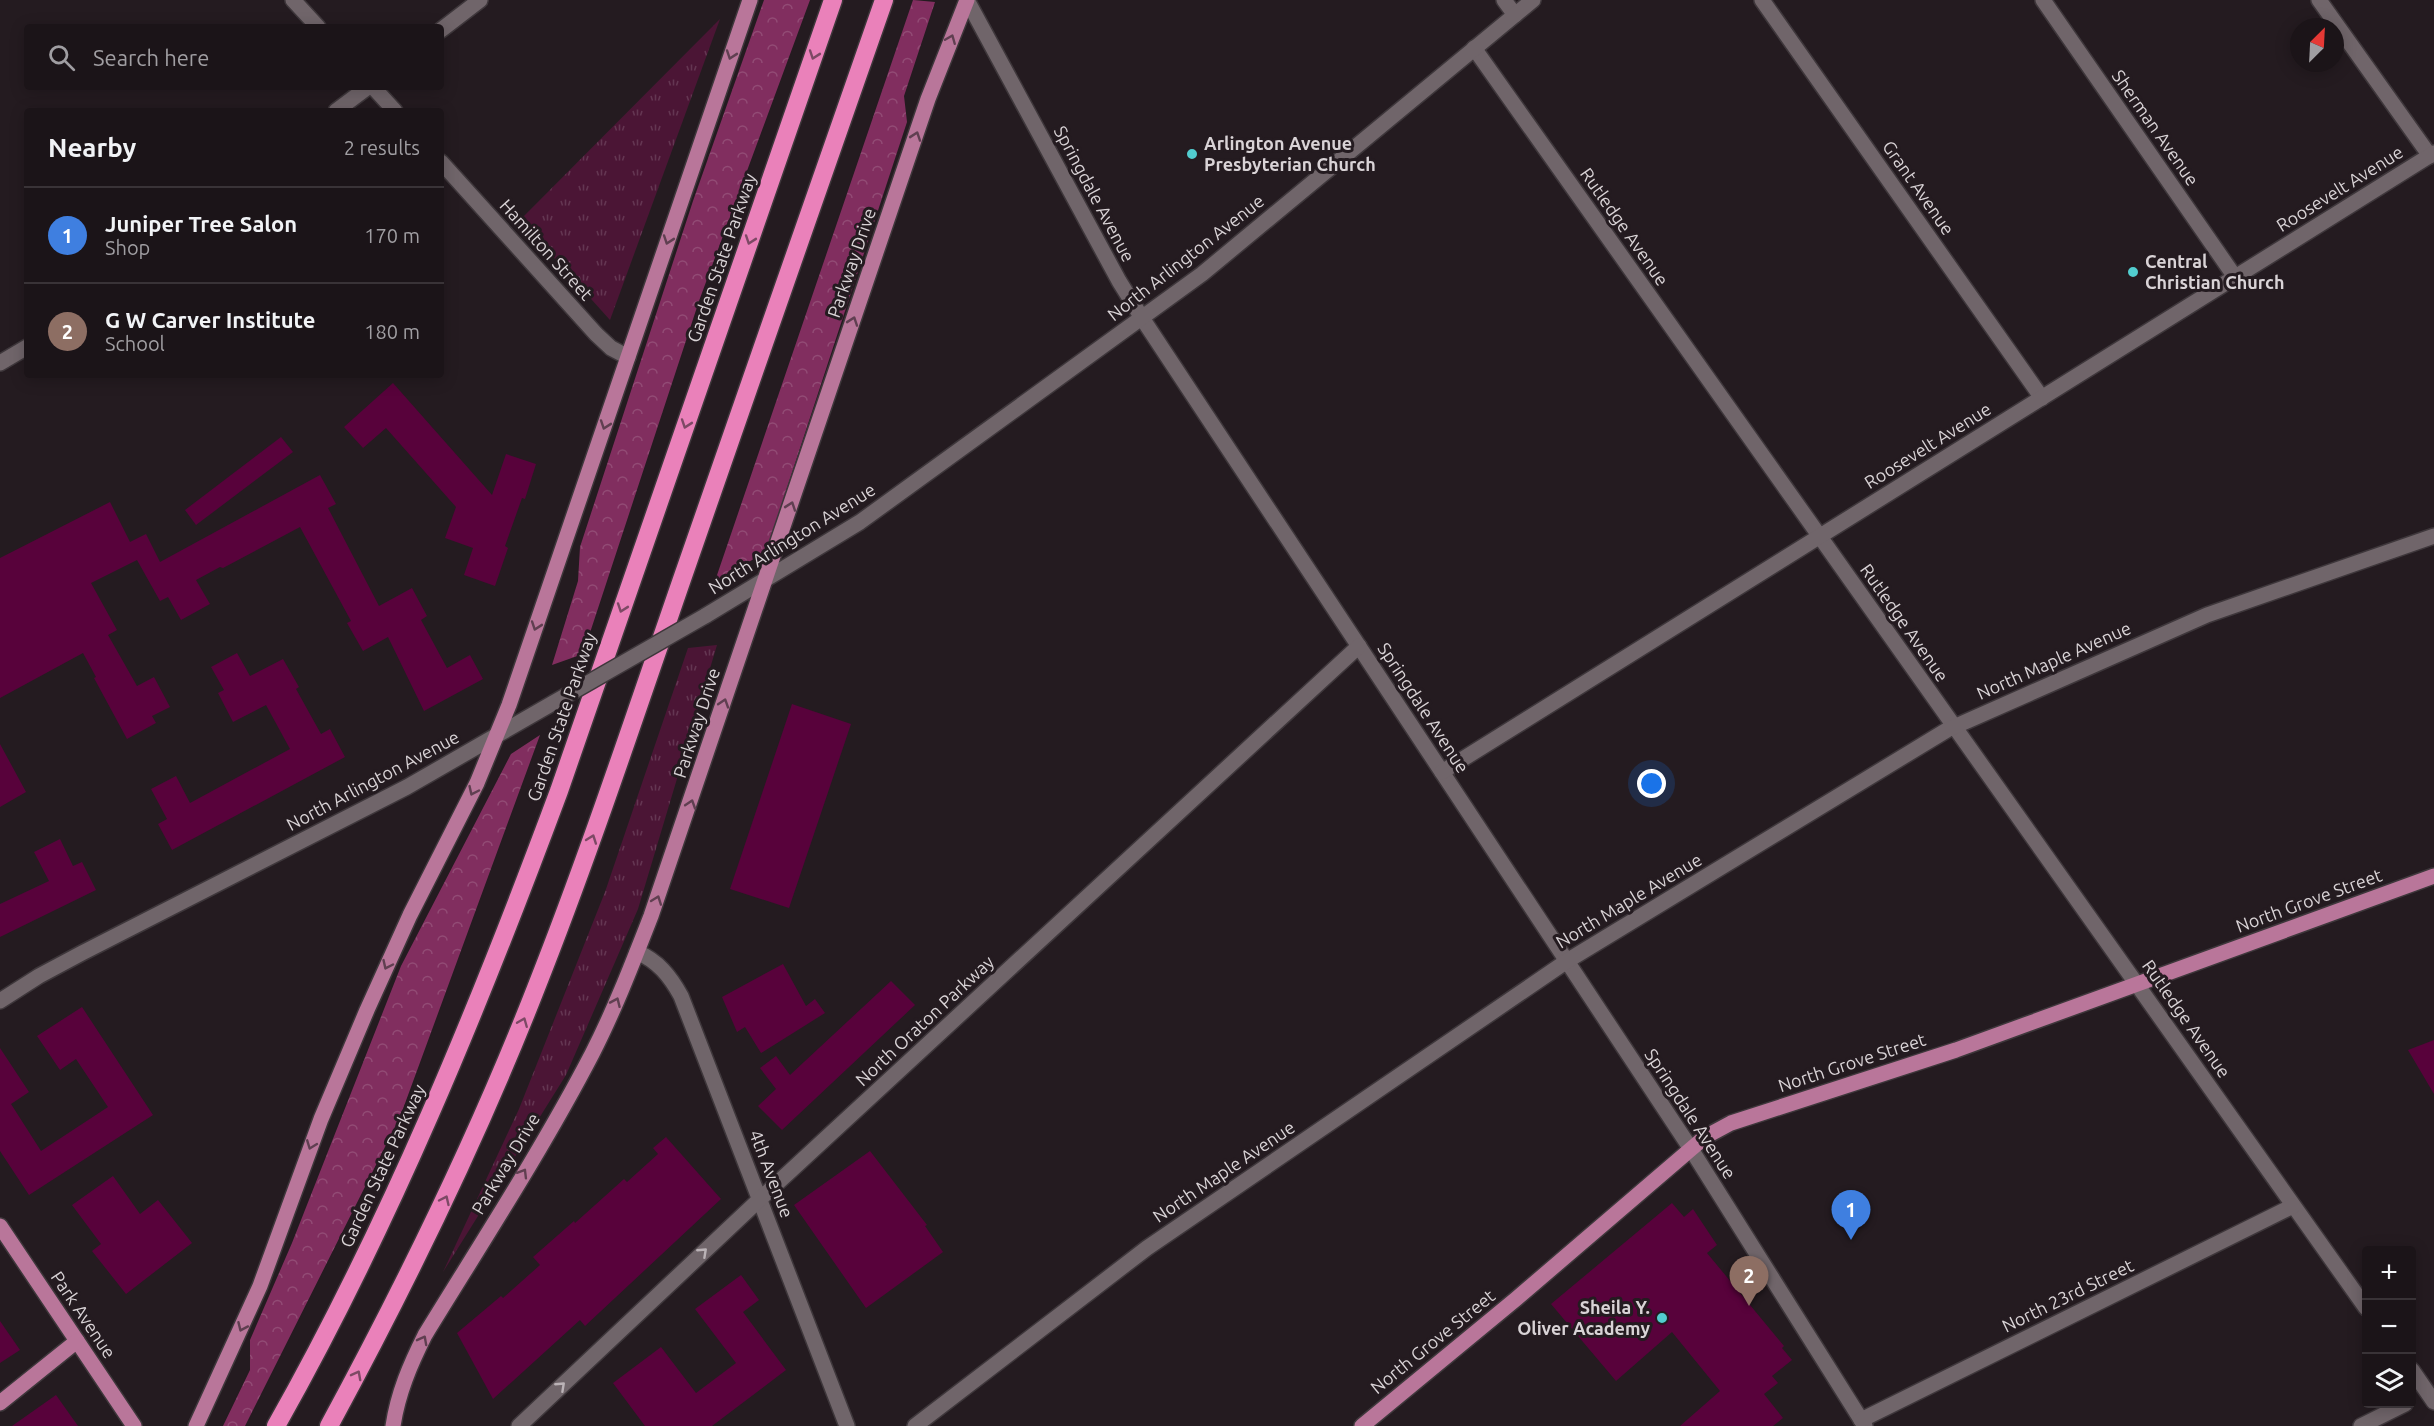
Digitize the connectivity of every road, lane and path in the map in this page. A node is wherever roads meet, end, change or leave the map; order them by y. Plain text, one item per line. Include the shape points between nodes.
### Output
1 (292, 0) edge
2 (480, 0) edge
3 (750, 0) edge
4 (833, 0) edge
5 (884, 0) edge
6 (967, 0) edge
7 (1504, 0) edge
8 (1533, 0) edge
9 (1762, 0) edge
10 (2043, 0) edge
11 (2319, 0) edge
12 (1515, 15) junction
13 (315, 24) edge
14 (444, 28) edge
15 (1474, 48) junction
16 (364, 90) edge
17 (376, 90) edge
18 (340, 108) edge
19 (392, 108) edge
20 (2432, 154) edge
21 (444, 165) edge
22 (2235, 277) junction
23 (1142, 318) junction
24 (24, 349) edge
25 (628, 357) junction
26 (0, 363) edge
27 (2042, 398) junction
28 (2434, 536) edge
29 (1819, 537) junction
30 (765, 581) junction
31 (1359, 646) junction
32 (1954, 727) junction
33 (496, 737) junction
34 (1442, 772) junction
35 (2434, 876) edge
36 (637, 952) junction
37 (1567, 961) junction
38 (2138, 985) junction
39 (0, 1001) edge
40 (1691, 1149) junction
41 (760, 1198) junction
42 (2293, 1206) junction
43 (0, 1226) edge
44 (2362, 1301) edge
45 (77, 1341) junction
46 (2416, 1376) edge
47 (2431, 1397) edge
48 (2416, 1399) edge
49 (0, 1403) edge
50 (2397, 1408) edge
51 (1863, 1423) edge
52 (134, 1426) edge
53 (196, 1426) edge
54 (276, 1426) edge
55 (329, 1426) edge
56 (393, 1426) edge
57 (519, 1426) edge
58 (847, 1426) edge
59 (915, 1426) edge
60 (1362, 1426) edge
61 (2361, 1426) edge

1 - 13 street
2 - 14 street
3 -> 25 main road
4 -> 54 highway, Garden State Parkway via 515,911 404,1173
55 -> 5 highway via 438,1214 536,988
6 - 23 street, Springdale Avenue
30 -> 6 main road, Parkway Drive via 928,99
7 - 12 street
8 - 12 street, North Arlington Avenue
9 - 27 street, Grant Avenue
10 - 22 street, Sherman Avenue
11 - 20 street
12 - 15 street, North Arlington Avenue
15 - 23 street, North Arlington Avenue via 1228,254
15 - 29 street, Rutledge Avenue
16 - 18 street
17 - 19 street
20 - 22 street, Roosevelt Avenue
21 - 25 street, Hamilton Street via 603,342
22 - 27 street, Roosevelt Avenue
23 - 30 street, North Arlington Avenue via 860,522
23 - 31 street, Springdale Avenue
24 - 26 street
25 -> 33 main road
27 - 29 street, Roosevelt Avenue
28 - 32 street, North Maple Avenue via 2207,615
29 - 32 street, Rutledge Avenue
29 - 34 street, Roosevelt Avenue
30 - 33 street, North Arlington Avenue, bridge
36 -> 30 main road, Parkway Drive via 676,849
31 - 34 street, Springdale Avenue
31 - 41 street, North Oraton Parkway
32 - 37 street, North Maple Avenue
32 - 38 street, Rutledge Avenue
33 - 39 street, North Arlington Avenue via 383,800 60,964
33 -> 53 main road via 367,1010 321,1119 260,1286
34 - 37 street, Springdale Avenue
35 - 38 main road, North Grove Street
36 - 41 street, 4th Avenue via 667,973 681,996
56 -> 36 main road, Parkway Drive via 409,1367 575,1085
37 - 40 street, Springdale Avenue
37 - 59 street, North Maple Avenue via 1147,1248
38 - 40 main road, North Grove Street via 1956,1050 1731,1123
38 - 42 street, Rutledge Avenue
40 - 51 street, Springdale Avenue
40 - 60 main road, North Grove Street
57 -> 41 street, North Oraton Parkway
41 - 58 street, 4th Avenue
42 - 44 street, Rutledge Avenue
42 - 51 street, North 23rd Street
43 - 45 main road, Park Avenue
45 - 49 main road
45 - 52 main road, Park Avenue
46 - 47 street
47 - 48 street
50 - 61 street

